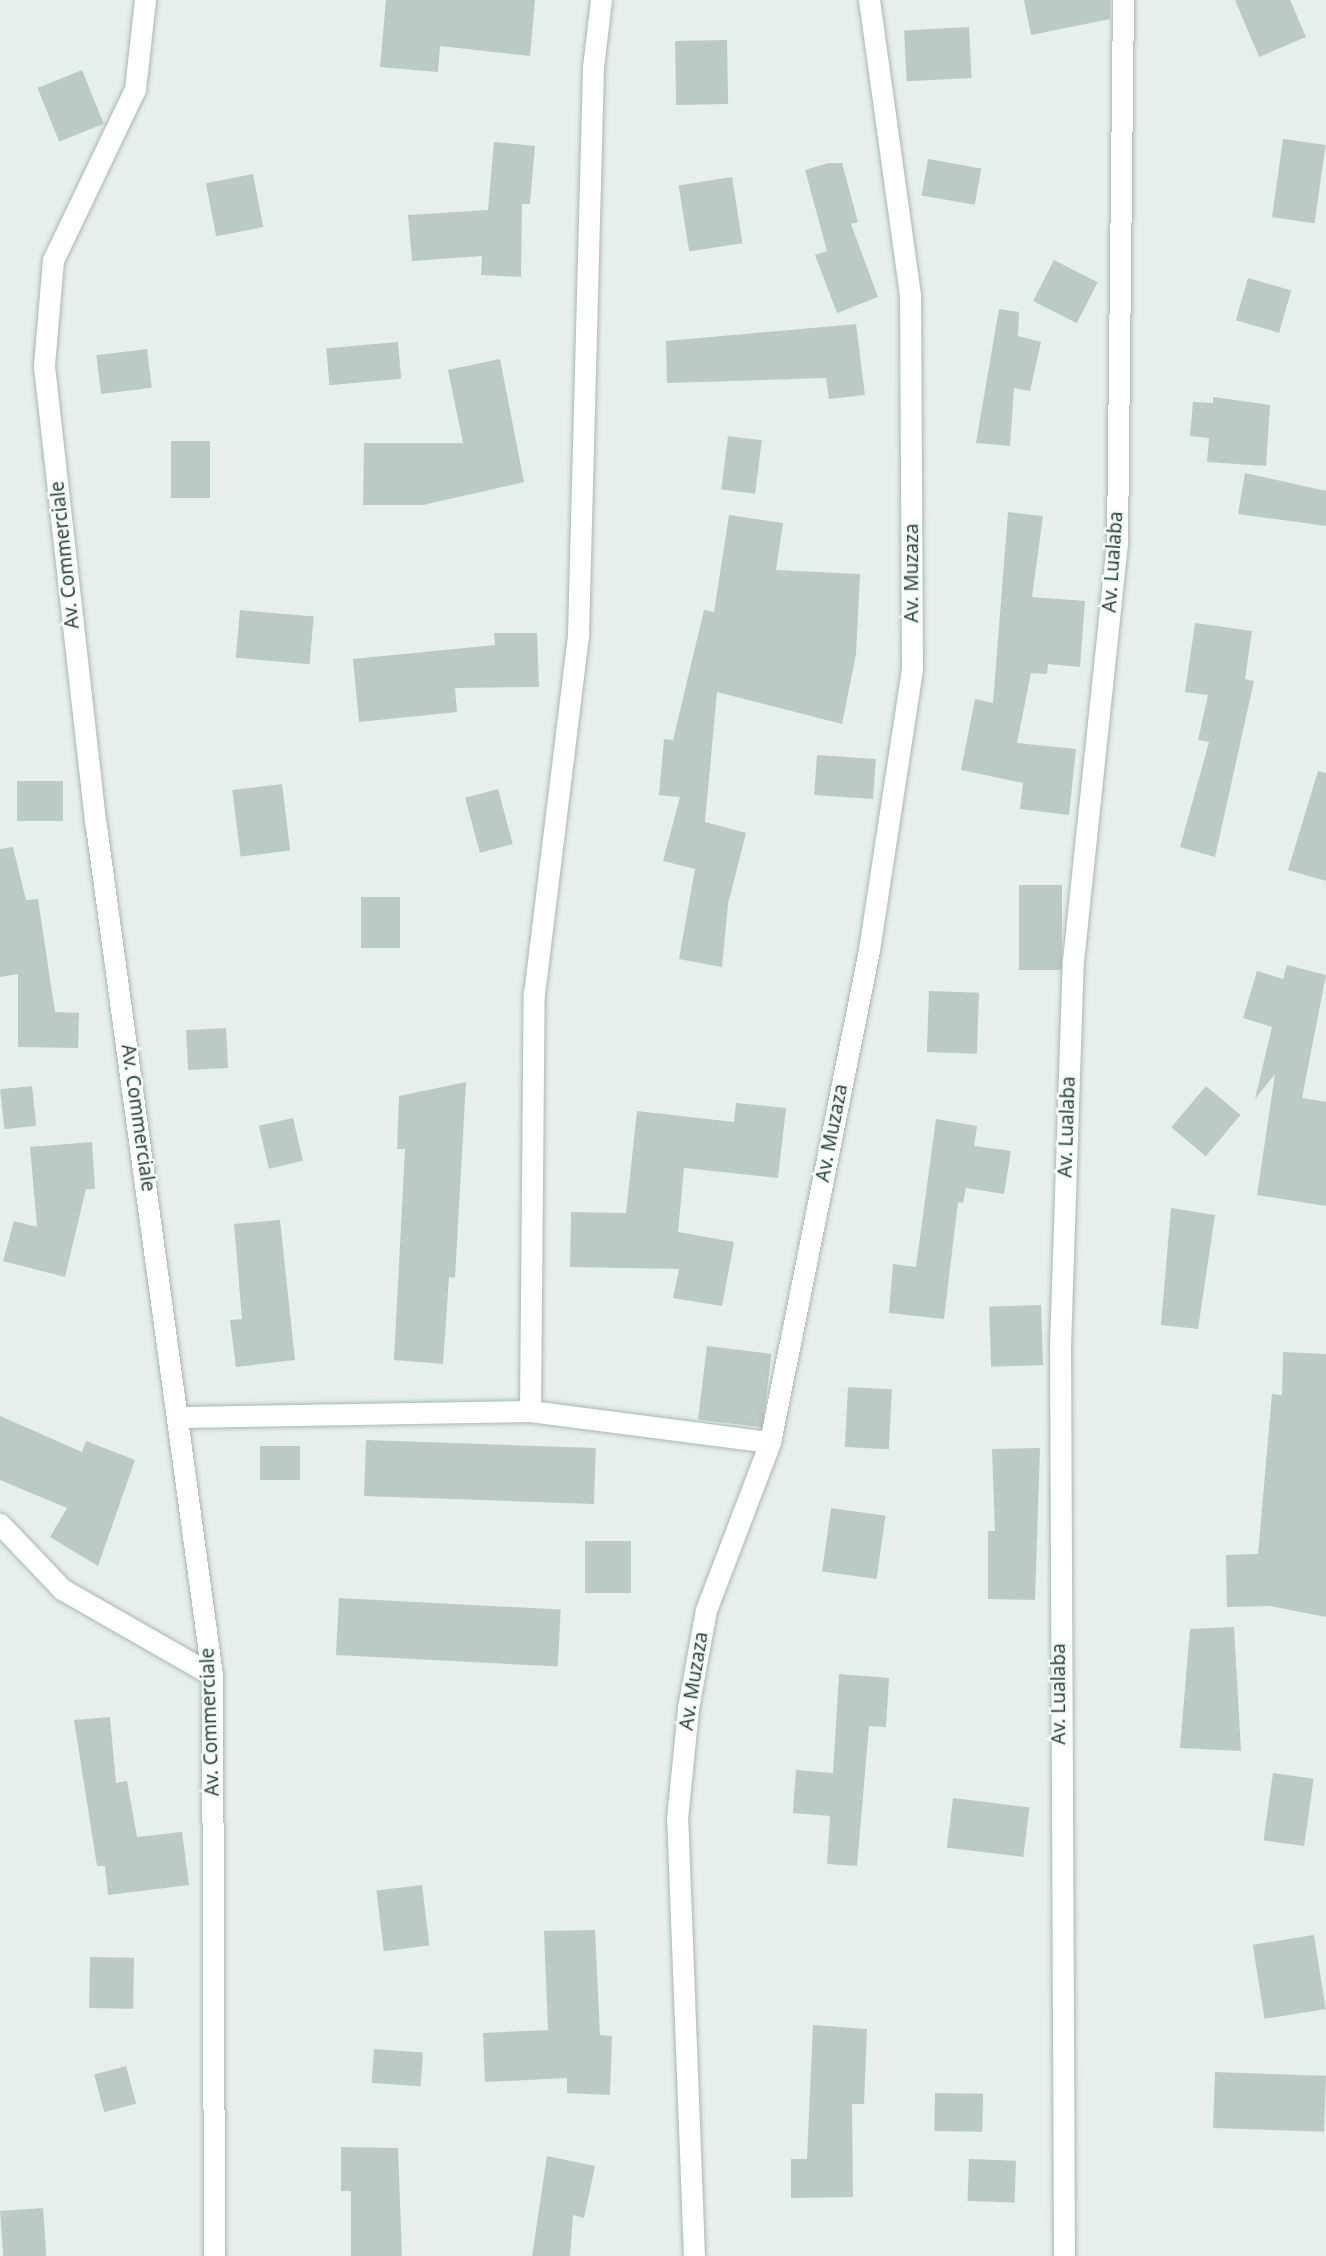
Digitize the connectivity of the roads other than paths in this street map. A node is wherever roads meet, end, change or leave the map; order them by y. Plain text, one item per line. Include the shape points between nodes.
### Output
1 (145, 0) edge
2 (601, 0) edge
3 (869, 0) edge
4 (1123, 0) edge
5 (530, 1411) junction
6 (181, 1418) junction
7 (770, 1442) junction
8 (0, 1524) edge
9 (212, 1675) junction
10 (214, 2256) edge
11 (694, 2256) edge
12 (1064, 2256) edge

1 - 6 street, Av. Commerciale via 135,89 53,260 44,366 96,826
2 - 5 street via 593,66 578,634 534,994
3 - 7 street, Av. Muzaza via 910,295 912,669 869,950
4 - 12 street, Av. Lualaba via 1117,542 1073,961 1060,1346
5 - 6 street
5 - 7 street
6 - 9 street, Av. Commerciale
7 - 11 street, Av. Muzaza via 706,1610 677,1819
8 - 9 street via 62,1589
9 - 10 street, Av. Commerciale

